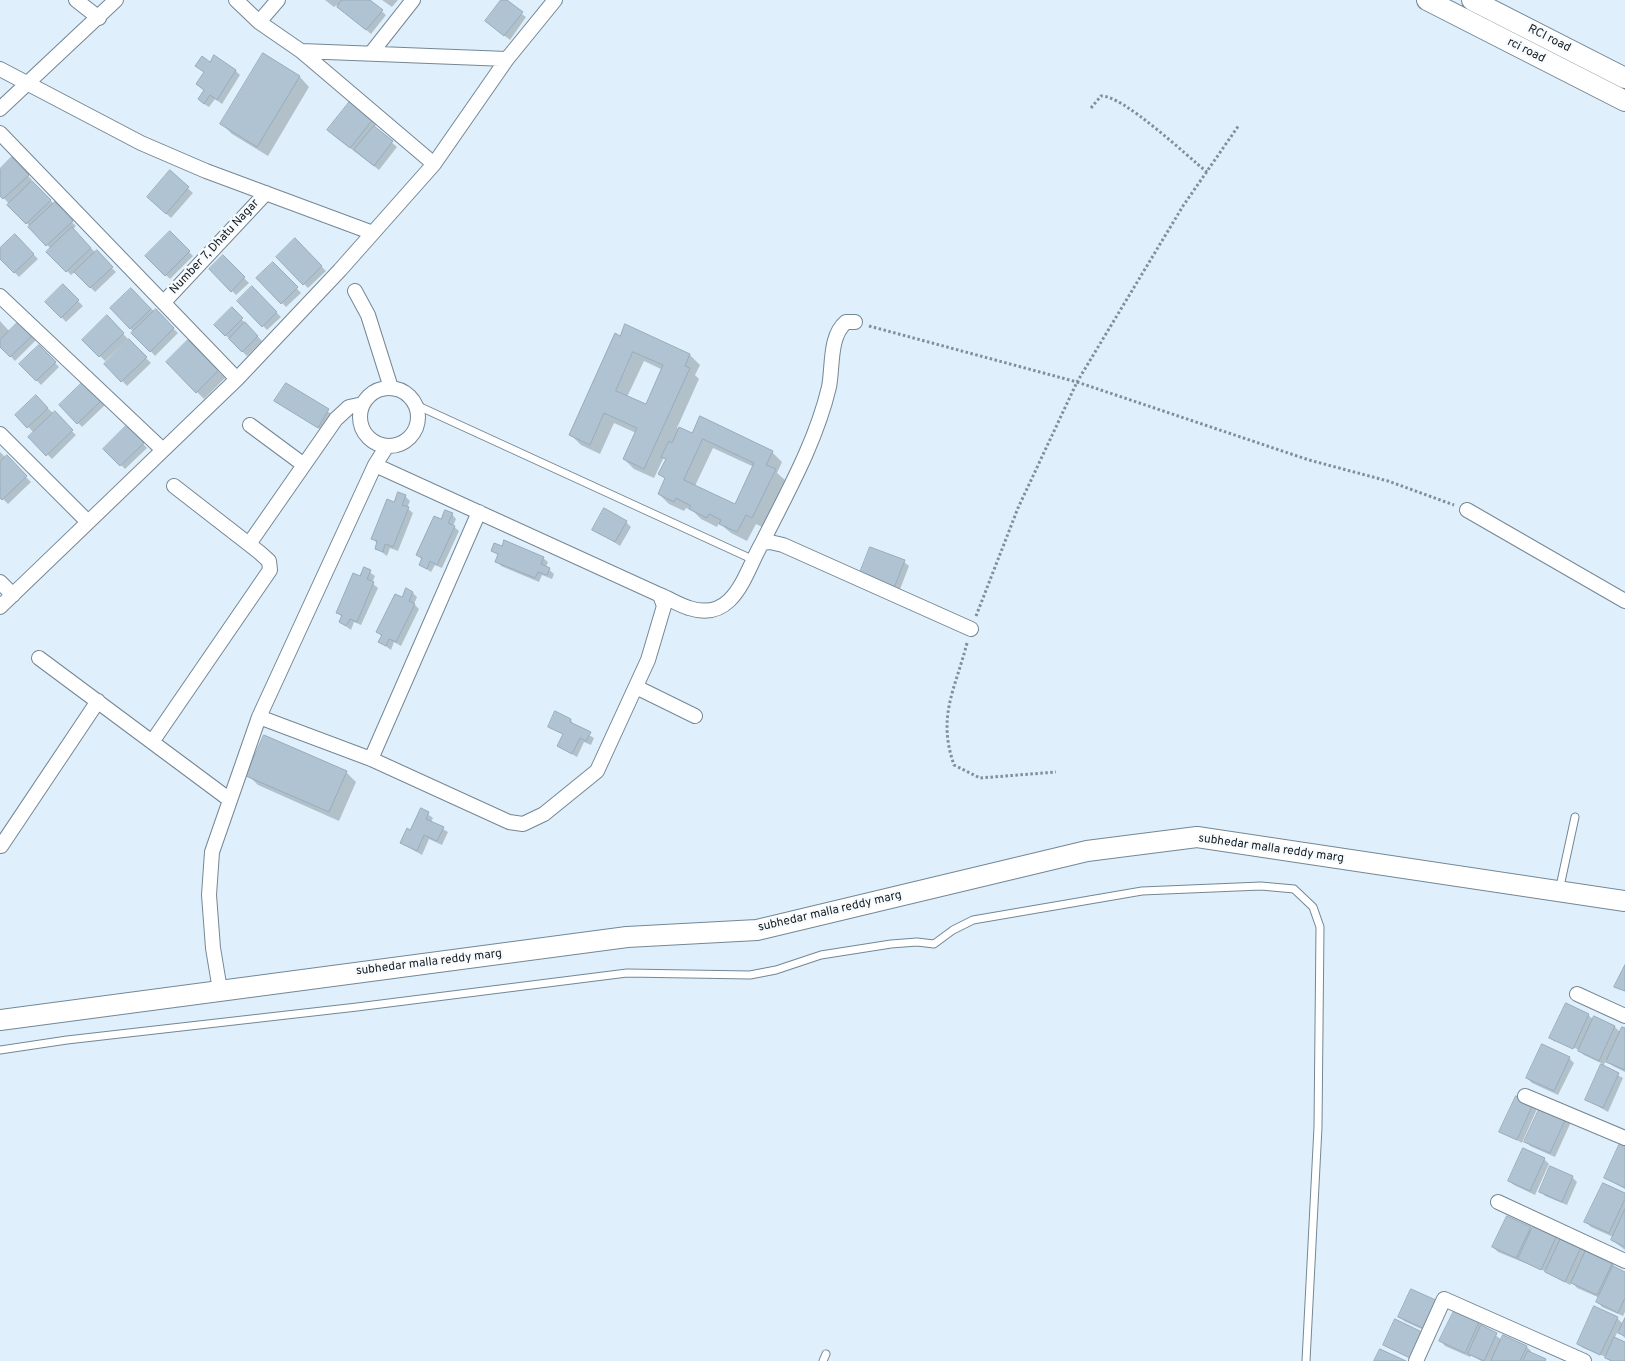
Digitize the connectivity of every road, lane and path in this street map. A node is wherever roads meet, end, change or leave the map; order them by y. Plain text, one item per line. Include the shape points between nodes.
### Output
1 (76, 0) edge
2 (116, 0) edge
3 (236, 0) edge
4 (278, 0) edge
5 (414, 0) edge
6 (555, 0) edge
7 (1427, 0) edge
8 (1472, 0) edge
9 (99, 18) junction
10 (259, 22) junction
11 (300, 50) junction
12 (372, 52) junction
13 (507, 59) junction
14 (0, 69) edge
15 (1625, 78) edge
16 (27, 82) junction
17 (1625, 101) edge
18 (1091, 108) dead end
19 (0, 109) edge
20 (1239, 126) dead end
21 (0, 133) edge
22 (434, 164) junction
23 (1207, 172) junction
24 (266, 193) junction
25 (373, 233) junction
26 (355, 292) dead end
27 (0, 296) edge
28 (164, 302) junction
29 (855, 322) joint
30 (237, 379) junction
31 (1077, 382) junction
32 (391, 388) junction
33 (363, 404) junction
34 (416, 404) junction
35 (250, 425) dead end
36 (0, 434) edge
37 (387, 446) junction
38 (163, 450) junction
39 (304, 465) junction
40 (375, 465) junction
41 (174, 486) dead end
42 (1467, 510) joint
43 (479, 512) junction
44 (88, 522) junction
45 (249, 544) junction
46 (762, 544) junction
47 (754, 560) junction
48 (0, 582) edge
49 (12, 595) junction
50 (660, 595) junction
51 (1625, 601) edge
52 (0, 607) edge
53 (971, 629) junction
54 (39, 658) dead end
55 (636, 687) junction
56 (98, 702) junction
57 (694, 716) dead end
58 (259, 717) junction
59 (152, 742) junction
60 (371, 759) junction
61 (1056, 772) dead end
62 (230, 800) junction
63 (1575, 818) dead end
64 (1, 846) edge
65 (1559, 891) junction
66 (1625, 900) edge
67 (220, 990) junction
68 (1577, 994) dead end
69 (1625, 1016) edge
70 (0, 1020) edge
71 (0, 1050) edge
72 (1525, 1096) dead end
73 (1625, 1138) edge
74 (1498, 1202) dead end
75 (1625, 1261) edge
76 (1306, 1361) edge
77 (1416, 1361) edge
78 (1584, 1361) edge

1 - 9 street
2 - 9 street
3 - 10 street
4 - 10 street
5 - 12 street
6 - 13 street
7 - 17 main road, rci road
8 - 15 main road, RCI road
9 - 16 street
10 - 11 street
11 - 12 street
11 - 22 street
12 - 13 street
13 - 22 street
14 - 16 street
16 - 19 street
16 - 24 street via 141,143
18 - 23 path via 1102,96 1115,98
20 - 23 path
21 - 28 street
22 - 25 street
23 - 31 path via 1183,206
24 - 25 street
24 - 28 street, Number 7, Dhatu Nagar
25 - 30 street
26 - 32 street via 368,314
27 - 38 street
28 - 30 street
29 - 31 path
29 - 46 street via 846,322 838,330 829,387 816,430
30 - 38 street
31 - 42 path via 1243,439 1388,481
31 - 53 path via 1018,508
32 - 33 street via 376,391
32 - 34 street via 402,391
33 - 37 street via 360,413 363,431 377,444
33 - 39 street via 342,412
34 - 37 street via 418,424 413,434 397,446
34 - 47 lane
35 - 39 street
36 - 44 street
37 - 40 street
38 - 44 street
39 - 45 street
40 - 43 street
40 - 58 street
41 - 45 street
42 - 51 street
43 - 50 street
43 - 60 street
44 - 49 street
45 - 59 street via 268,561 270,570
46 - 47 street
46 - 53 street via 783,545
47 - 50 street via 733,598 717,608 706,611 689,609
48 - 49 street
49 - 52 street
50 - 55 street via 664,606 648,660
53 - 61 path via 948,704 946,728 954,765 980,778
54 - 56 street
55 - 57 street
55 - 60 street via 597,771 544,814 523,824 509,822
56 - 59 street
56 - 64 street
58 - 60 street
58 - 62 street
59 - 62 street
62 - 67 street via 212,852 209,895
63 - 65 lane
65 - 66 main road, subhedar malla reddy marg
65 - 67 main road, subhedar malla reddy marg via 1197,837 1087,851 757,930 627,937
67 - 70 main road, subhedar malla reddy marg
68 - 69 street
71 - 76 lane via 627,974 750,975 821,955 891,944 934,944 973,920 1142,891 1261,886 1294,889 1313,907 1320,927 1318,1126
72 - 73 street
74 - 75 street
77 - 78 street via 1444,1299

